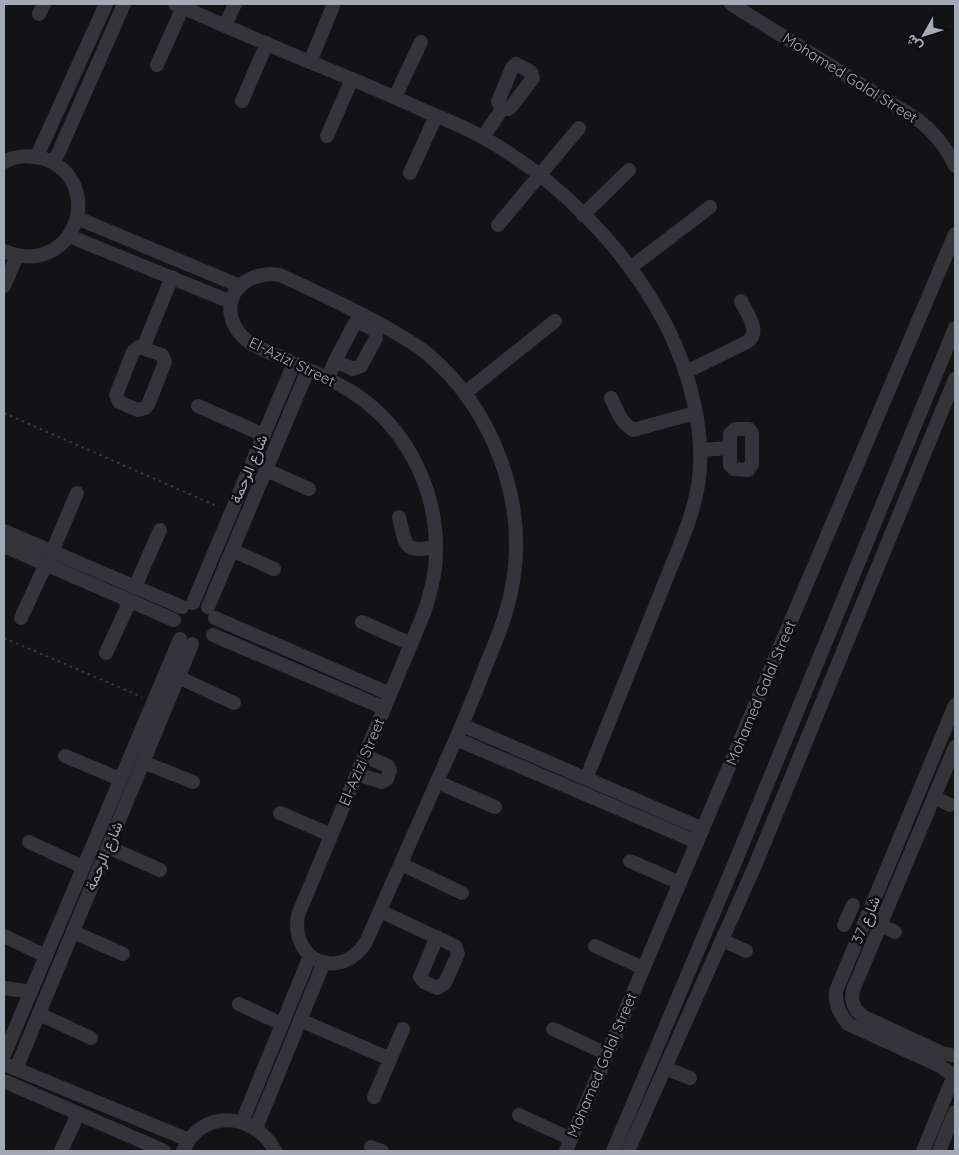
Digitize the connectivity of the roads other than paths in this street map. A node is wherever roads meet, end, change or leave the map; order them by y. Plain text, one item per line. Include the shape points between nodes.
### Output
1 (106, 4) edge
2 (124, 4) edge
3 (235, 4) edge
4 (731, 4) edge
5 (179, 6) edge
6 (333, 6) dead end
7 (225, 25) junction
8 (421, 42) dead end
9 (267, 43) junction
10 (310, 62) junction
11 (157, 65) dead end
12 (352, 79) junction
13 (395, 97) junction
14 (242, 102) dead end
15 (502, 109) dead end
16 (436, 116) junction
17 (578, 128) dead end
18 (327, 136) dead end
19 (483, 137) junction
20 (36, 156) junction
21 (4, 162) edge
22 (54, 163) junction
23 (955, 166) edge
24 (629, 170) dead end
25 (410, 174) dead end
26 (539, 174) junction
27 (710, 206) dead end
28 (583, 215) junction
29 (77, 218) junction
30 (498, 226) dead end
31 (955, 234) edge
32 (69, 236) junction
33 (10, 253) edge
34 (630, 268) junction
35 (172, 278) junction
36 (4, 286) edge
37 (240, 286) junction
38 (741, 301) dead end
39 (231, 302) junction
40 (555, 321) dead end
41 (955, 328) edge
42 (143, 348) dead end
43 (335, 361) dead end
44 (294, 364) junction
45 (308, 370) junction
46 (686, 372) junction
47 (328, 378) junction
48 (955, 379) edge
49 (464, 393) junction
50 (611, 398) dead end
51 (198, 406) dead end
52 (695, 413) junction
53 (264, 435) junction
54 (730, 448) dead end
55 (700, 450) junction
56 (266, 470) junction
57 (309, 489) dead end
58 (77, 493) dead end
59 (399, 517) dead end
60 (160, 530) dead end
61 (4, 531) edge
62 (4, 546) edge
63 (436, 547) junction
64 (232, 550) junction
65 (49, 558) junction
66 (274, 569) dead end
67 (135, 587) junction
68 (130, 601) junction
69 (187, 605) junction
70 (212, 613) junction
71 (21, 618) dead end
72 (174, 620) junction
73 (362, 622) dead end
74 (213, 635) junction
75 (186, 642) junction
76 (411, 644) junction
77 (106, 653) dead end
78 (178, 678) junction
79 (390, 694) junction
80 (234, 703) dead end
81 (955, 705) edge
82 (384, 708) junction
83 (462, 724) junction
84 (456, 739) junction
85 (955, 747) edge
86 (65, 756) dead end
87 (365, 756) junction
88 (143, 762) junction
89 (357, 774) junction
90 (120, 779) junction
91 (586, 779) junction
92 (193, 782) dead end
93 (437, 782) junction
94 (934, 797) junction
95 (950, 805) dead end
96 (495, 807) dead end
97 (911, 811) junction
98 (280, 813) dead end
99 (926, 816) junction
100 (703, 829) junction
101 (331, 835) junction
102 (29, 842) dead end
103 (697, 842) junction
104 (108, 847) junction
105 (736, 860) junction
106 (630, 861) dead end
107 (401, 864) junction
108 (83, 867) junction
109 (754, 868) junction
110 (160, 870) dead end
111 (680, 883) junction
112 (462, 893) dead end
113 (380, 911) junction
114 (849, 915) dead end
115 (864, 923) junction
116 (880, 925) junction
117 (73, 932) junction
118 (894, 932) dead end
119 (4, 936) edge
120 (437, 937) dead end
121 (722, 940) junction
122 (595, 946) dead end
123 (746, 951) dead end
124 (123, 954) dead end
125 (46, 956) junction
126 (310, 956) junction
127 (324, 962) junction
128 (643, 968) junction
129 (4, 988) edge
130 (30, 992) junction
131 (239, 1004) dead end
132 (39, 1014) junction
133 (300, 1020) junction
134 (282, 1024) junction
135 (553, 1029) dead end
136 (404, 1030) dead end
137 (91, 1038) dead end
138 (607, 1054) junction
139 (4, 1055) edge
140 (955, 1056) edge
141 (390, 1059) junction
142 (10, 1066) edge
143 (666, 1068) junction
144 (955, 1074) edge
145 (690, 1078) dead end
146 (4, 1081) edge
147 (374, 1097) dead end
148 (955, 1112) edge
149 (78, 1114) junction
150 (519, 1115) dead end
151 (242, 1122) junction
152 (256, 1128) junction
153 (569, 1145) edge
154 (186, 1146) edge
155 (61, 1151) edge
156 (164, 1151) edge
157 (275, 1151) edge
158 (613, 1151) edge
159 (628, 1151) edge
160 (922, 1151) edge
161 (939, 1151) edge

1 - 20 street
2 - 22 street
3 - 7 street
4 - 23 street, Mohamed Galal Street via 917,119 941,140
5 - 7 street
5 - 11 street
6 - 10 street
7 - 9 street
8 - 13 street
9 - 10 street
9 - 14 street
10 - 12 street
12 - 13 street
12 - 18 street
13 - 16 street
15 - 19 street
16 - 19 street
16 - 25 street
17 - 26 street
19 - 26 street
20 - 21 street via 21,156
20 - 22 street
22 - 29 street via 68,176 77,193
24 - 28 street
26 - 28 street
26 - 30 street
27 - 34 street
28 - 34 street
29 - 32 street
29 - 37 street
31 - 100 street, Mohamed Galal Street
32 - 33 street via 46,254 32,257
32 - 35 street
33 - 36 street
34 - 46 street via 656,307
35 - 39 street
35 - 42 street
37 - 39 street
37 - 49 street via 258,275 280,275 337,301 423,350
38 - 46 street via 753,326 753,337
39 - 44 street, El-Azizi Street via 230,315 242,338
40 - 49 street
41 - 105 street
43 - 47 street
44 - 45 street, El-Azizi Street
44 - 53 street, شارع الرحمة
45 - 47 street, El-Azizi Street
45 - 56 street, شارع الرحمة
46 - 52 street
47 - 63 street, El-Azizi Street via 375,409 404,443 431,504
48 - 109 street
49 - 83 street via 495,444 505,472 516,531 512,590 504,619
50 - 52 street via 623,421 633,430
51 - 53 street
52 - 55 street
53 - 69 street, شارع الرحمة
54 - 55 street
55 - 91 street via 699,480 688,525
56 - 57 street
56 - 64 street, شارع الرحمة
58 - 65 street
59 - 63 street via 405,543 409,547 420,550
60 - 67 street
61 - 65 street
62 - 65 street
63 - 76 street, El-Azizi Street via 431,592
64 - 66 street
64 - 70 street, شارع الرحمة
65 - 67 street
65 - 68 street
65 - 71 street
67 - 69 street
68 - 72 street
68 - 77 street
69 - 70 street via 204,605
69 - 72 street
70 - 74 street via 216,624
70 - 79 street
72 - 75 street via 176,633
73 - 76 street
74 - 75 street via 204,643
74 - 82 street
75 - 78 street, شارع الرحمة
75 - 90 street, شارع الرحمة via 153,702
76 - 79 street, El-Azizi Street
78 - 80 street
78 - 88 street, شارع الرحمة
79 - 82 street, El-Azizi Street
81 - 97 street, شارع 37
82 - 87 street, El-Azizi Street
83 - 84 street
83 - 91 street
84 - 93 street
84 - 103 street
85 - 94 street, شارع 37
86 - 90 street
87 - 89 street, El-Azizi Street
87 - 89 street via 388,766 388,779 382,782
88 - 92 street
88 - 104 street, شارع الرحمة
89 - 101 street, El-Azizi Street
90 - 108 street, شارع الرحمة
91 - 100 street
93 - 96 street
93 - 107 street
94 - 95 street
94 - 99 street, شارع 37
97 - 99 street
97 - 115 street, شارع 37
98 - 101 street
99 - 116 street, شارع 37
100 - 103 street, Mohamed Galal Street
101 - 126 street, El-Azizi Street via 296,926 302,947
102 - 108 street
103 - 111 street, Mohamed Galal Street
104 - 110 street
104 - 117 street, شارع الرحمة
105 - 109 street
105 - 158 street
106 - 111 street
107 - 112 street
107 - 113 street
108 - 125 street, شارع الرحمة
109 - 121 street
111 - 128 street, Mohamed Galal Street
113 - 120 street
113 - 127 street via 361,950 344,962
114 - 115 street
115 - 144 street, شارع 37 via 836,991 839,1012 855,1028
116 - 118 street
116 - 140 street, شارع 37 via 852,990 854,1008 864,1017
117 - 124 street
117 - 132 street, شارع الرحمة
119 - 125 street
121 - 123 street
121 - 143 street
122 - 128 street
125 - 130 street, شارع الرحمة
126 - 127 street
126 - 134 street
127 - 133 street
128 - 138 street, Mohamed Galal Street
129 - 130 street
130 - 139 street, شارع الرحمة
131 - 134 street
132 - 137 street
132 - 142 street, شارع الرحمة
133 - 141 street
133 - 152 street
134 - 151 street
135 - 138 street
136 - 141 street
138 - 153 street, Mohamed Galal Street
141 - 147 street
142 - 154 street
143 - 145 street
143 - 159 street
144 - 160 street
146 - 149 street
148 - 161 street
149 - 155 street
149 - 156 street
150 - 153 street
151 - 152 street
151 - 154 street via 218,1121 207,1125
152 - 157 street

